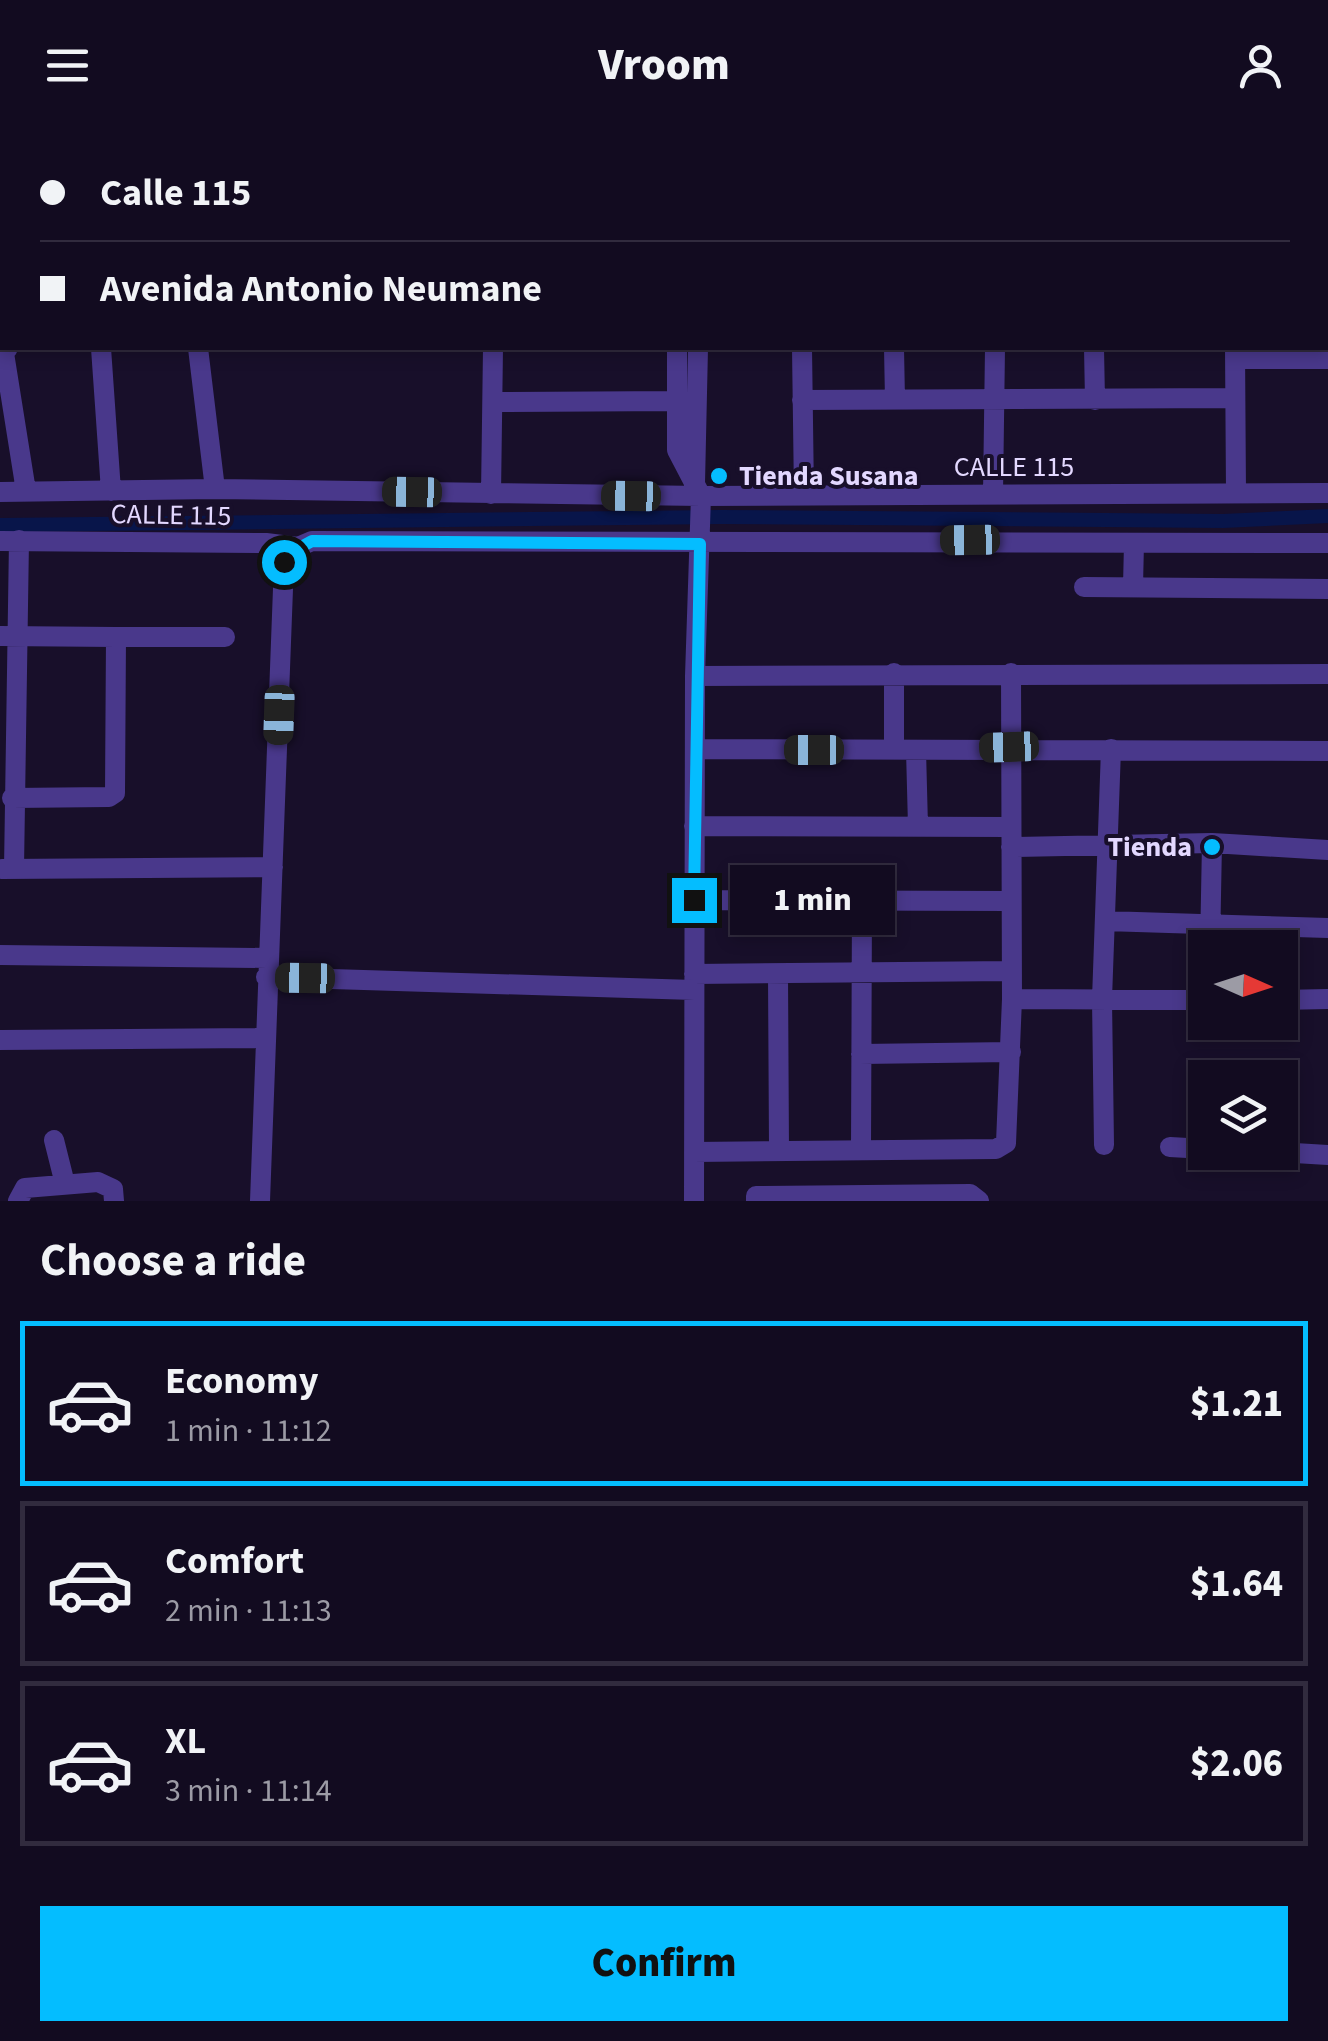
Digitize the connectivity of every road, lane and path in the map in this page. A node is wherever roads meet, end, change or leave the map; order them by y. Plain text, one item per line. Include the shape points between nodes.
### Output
1 (8, 350) edge
2 (100, 350) edge
3 (198, 350) edge
4 (493, 350) edge
5 (677, 350) edge
6 (698, 350) edge
7 (802, 350) edge
8 (894, 350) edge
9 (995, 350) edge
10 (1094, 350) edge
11 (1235, 353) edge
12 (1328, 359) edge
13 (1234, 398) junction
14 (802, 400) junction
15 (895, 400) junction
16 (995, 400) junction
17 (1095, 400) junction
18 (677, 401) junction
19 (495, 402) junction
20 (215, 488) junction
21 (26, 491) junction
22 (111, 491) junction
23 (0, 492) edge
24 (699, 493) junction
25 (1236, 493) junction
26 (1328, 493) edge
27 (492, 494) junction
28 (994, 494) junction
29 (804, 495) junction
30 (9, 540) edge
31 (700, 540) junction
32 (1328, 542) edge
33 (1134, 543) junction
34 (298, 548) junction
35 (1133, 586) junction
36 (1084, 587) dead end
37 (1328, 589) edge
38 (10, 636) edge
39 (116, 637) junction
40 (226, 637) dead end
41 (1010, 672) junction
42 (894, 673) junction
43 (1328, 674) edge
44 (695, 676) junction
45 (1009, 747) junction
46 (695, 749) junction
47 (1111, 749) junction
48 (905, 750) junction
49 (1328, 751) edge
50 (12, 798) junction
51 (694, 826) junction
52 (918, 826) junction
53 (1011, 837) junction
54 (1109, 843) junction
55 (1212, 843) junction
56 (1328, 850) edge
57 (273, 868) junction
58 (7, 869) edge
59 (694, 900) junction
60 (862, 901) junction
61 (1009, 901) junction
62 (1106, 921) junction
63 (1211, 925) junction
64 (1328, 928) edge
65 (1211, 930) edge
66 (0, 955) edge
67 (267, 968) junction
68 (1011, 971) junction
69 (778, 974) junction
70 (860, 974) junction
71 (694, 982) junction
72 (1012, 999) junction
73 (1102, 999) junction
74 (1188, 1000) edge
75 (1298, 1000) edge
76 (1328, 1000) edge
77 (264, 1038) junction
78 (0, 1040) edge
79 (1011, 1052) junction
80 (861, 1054) junction
81 (54, 1140) dead end
82 (1104, 1145) dead end
83 (1170, 1147) dead end
84 (861, 1148) junction
85 (1188, 1148) edge
86 (779, 1149) junction
87 (694, 1152) junction
88 (1298, 1153) edge
89 (1328, 1155) edge
90 (65, 1184) junction
91 (902, 1198) edge
92 (18, 1201) edge
93 (114, 1201) edge
94 (260, 1201) edge
95 (694, 1201) edge
96 (756, 1201) edge
97 (979, 1201) edge

1 - 21 street
2 - 22 street
3 - 20 street
4 - 19 street
5 - 18 street
6 - 24 street
7 - 14 street
8 - 15 street
9 - 16 street
10 - 17 street
11 - 12 street
11 - 13 street
13 - 17 street
13 - 25 street
14 - 15 street
14 - 29 street
15 - 16 street
16 - 17 street
16 - 28 street
18 - 19 street
18 - 24 street via 677,450
19 - 27 street
20 - 22 street, CALLE 115
20 - 27 street, CALLE 115
21 - 22 street, CALLE 115
21 - 23 street, CALLE 115
24 - 27 street, CALLE 115
24 - 29 street, CALLE 115
24 - 31 street
25 - 26 street, CALLE 115
25 - 28 street, CALLE 115
28 - 29 street, CALLE 115
30 - 34 street, CALLE 115
30 - 38 street
31 - 33 street, CALLE 115
31 - 34 street, CALLE 115 via 312,541
31 - 44 street
32 - 33 street, CALLE 115
33 - 35 street
34 - 57 street via 284,562
35 - 36 street
35 - 37 street
38 - 39 street
38 - 50 street
39 - 40 street
39 - 50 street via 115,793
41 - 42 street
41 - 43 street
41 - 45 street
42 - 44 street
42 - 48 street
44 - 46 street
45 - 47 street
45 - 48 street
45 - 53 street
46 - 48 street
46 - 51 street
47 - 49 street
47 - 54 street
48 - 52 street
50 - 58 street
51 - 52 street
51 - 59 street
52 - 53 street
53 - 54 street
53 - 61 street
54 - 55 street
54 - 62 street
55 - 56 street
55 - 63 street
57 - 58 street
57 - 67 street
59 - 60 street
59 - 71 street
60 - 61 street
60 - 70 street
61 - 68 street
62 - 63 street
62 - 73 street
63 - 64 street
63 - 65 street
66 - 67 street
67 - 71 street
67 - 77 street
68 - 70 street
68 - 72 street
69 - 70 street
69 - 71 street
69 - 86 street
70 - 80 street
71 - 87 street
72 - 73 street
72 - 79 street
73 - 74 street
73 - 82 street
75 - 76 street
77 - 78 street
77 - 94 street
79 - 80 street
79 - 84 street via 1006,1143 996,1149
80 - 84 street
81 - 90 street
83 - 85 street
84 - 86 street
86 - 87 street
87 - 95 street
88 - 89 street
90 - 92 street via 25,1188
90 - 93 street via 107,1184
91 - 96 street
91 - 97 street via 970,1194

